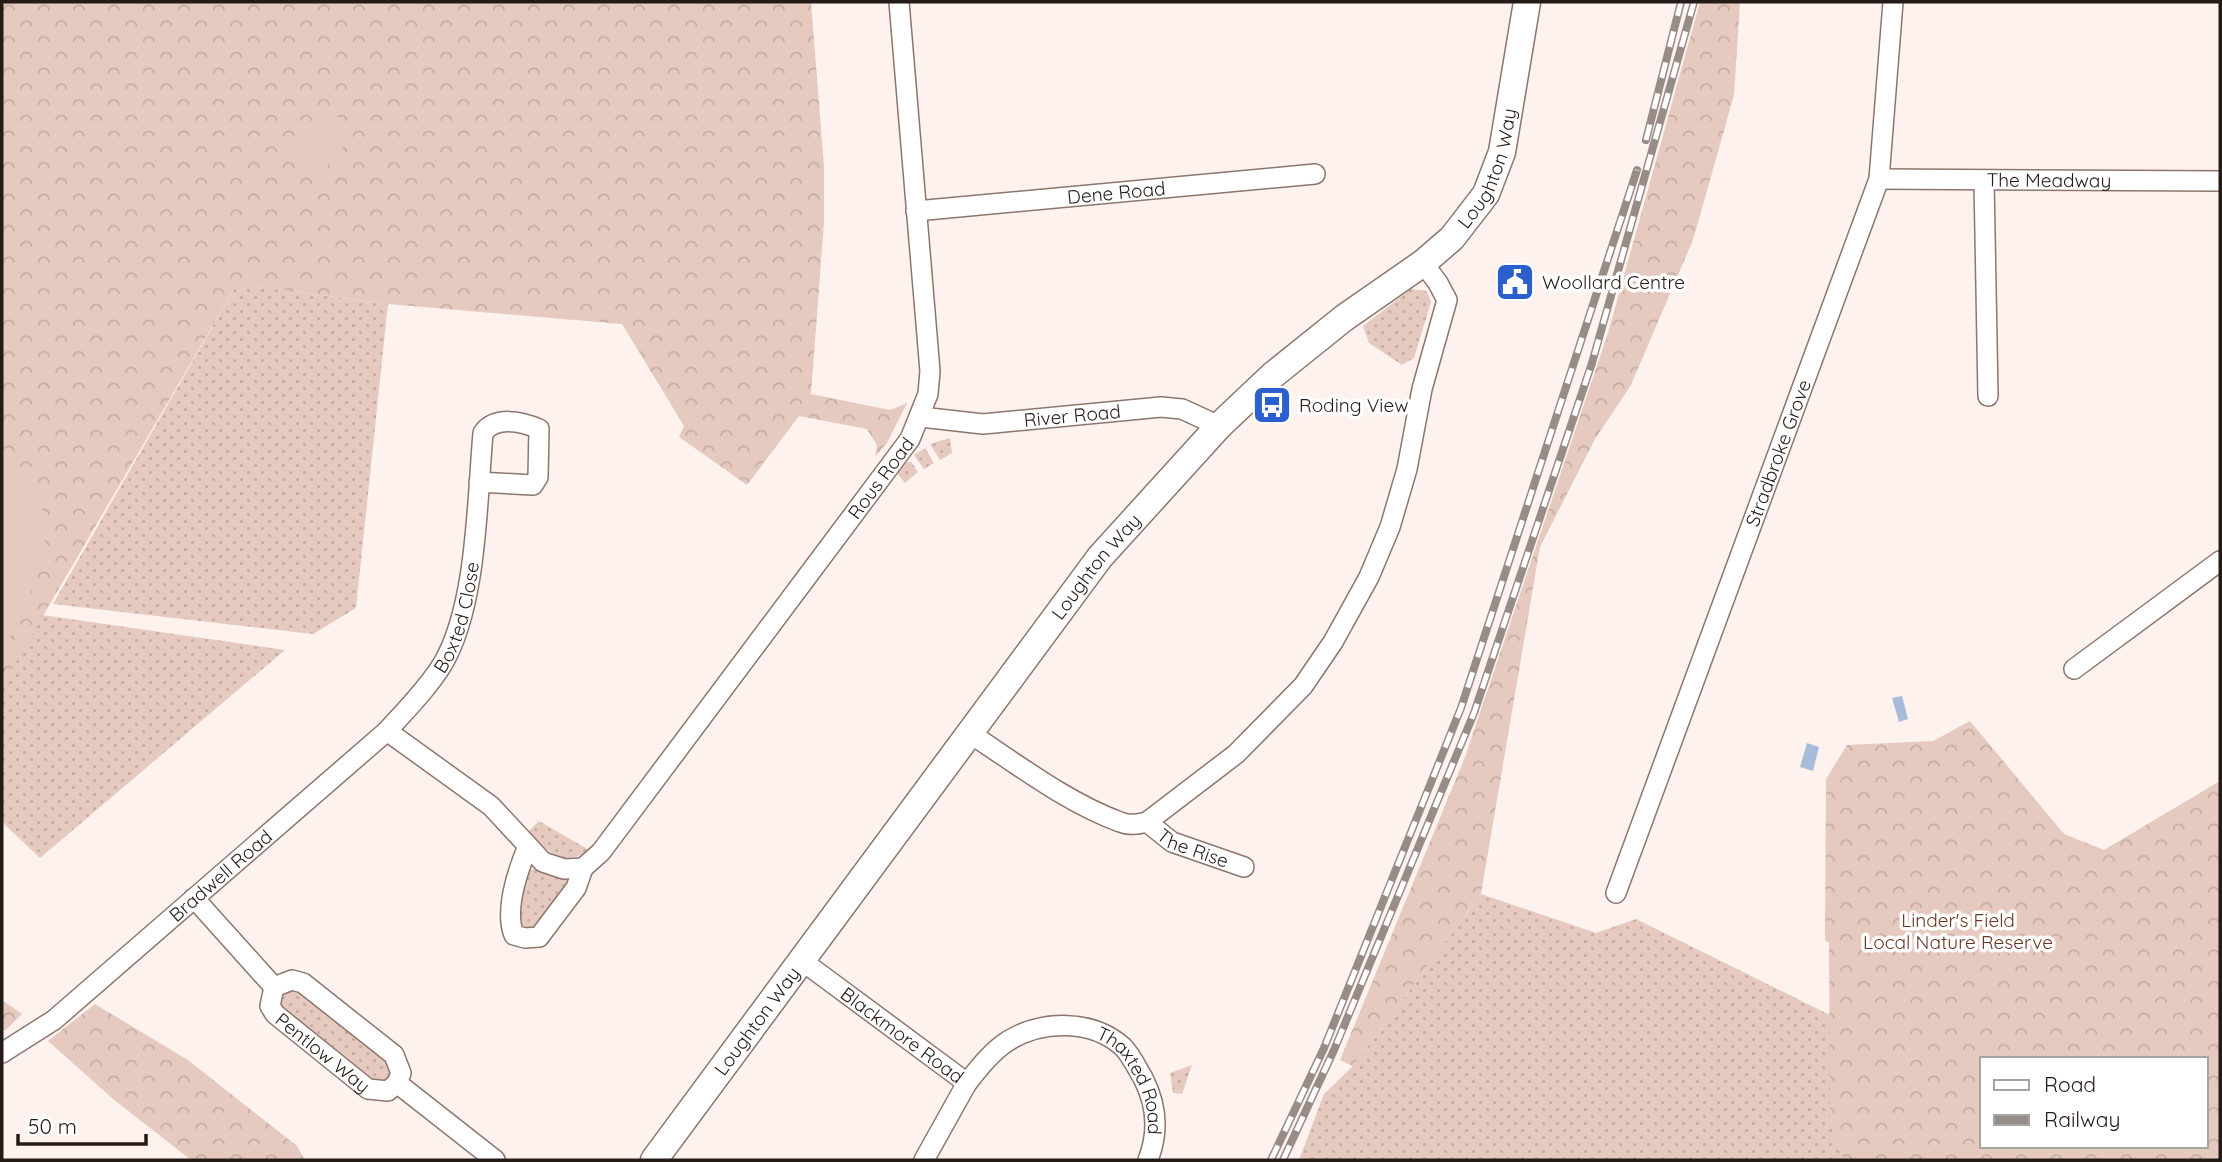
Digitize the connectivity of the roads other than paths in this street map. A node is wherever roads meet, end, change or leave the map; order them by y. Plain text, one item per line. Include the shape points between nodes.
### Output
1 (899, 2) edge
2 (1527, 2) edge
3 (1893, 2) edge
4 (1315, 174) dead end
5 (1879, 179) junction
6 (1984, 180) junction
7 (2220, 181) edge
8 (916, 211) junction
9 (1423, 263) junction
10 (1989, 397) dead end
11 (921, 417) junction
12 (1220, 426) junction
13 (479, 482) dead end
14 (2220, 561) edge
15 (2074, 669) dead end
16 (387, 731) junction
17 (971, 734) junction
18 (1147, 822) junction
19 (528, 846) junction
20 (1244, 867) dead end
21 (583, 868) junction
22 (1616, 893) dead end
23 (194, 898) junction
24 (802, 960) junction
25 (274, 988) junction
26 (2, 1053) edge
27 (397, 1083) junction
28 (967, 1083) junction
29 (495, 1160) edge
30 (654, 1160) edge
31 (924, 1160) edge
32 (1148, 1160) edge

1 - 8 street, Rous Road
2 - 9 street, Loughton Way via 1502,152 1486,194 1452,238
3 - 5 street, Stradbroke Grove
4 - 8 street, Dene Road
5 - 6 street, The Meadway
5 - 22 street, Stradbroke Grove
6 - 7 street, The Meadway
6 - 10 street
8 - 11 street, Rous Road via 930,371
9 - 12 street, Loughton Way via 1319,337
9 - 18 street via 1447,300 1422,389 1407,469 1390,527 1368,577 1303,686 1236,754
11 - 12 street, River Road via 983,424 1161,407 1182,409
11 - 21 street, Rous Road via 910,439 609,841
12 - 17 street, Loughton Way via 1100,557
13 - 16 street, Boxted Close via 468,581 453,642 418,697
14 - 15 street
16 - 19 street via 491,806
16 - 23 street, Bradwell Road
17 - 18 street via 1069,796 1121,822
17 - 24 street, Loughton Way
18 - 20 street, The Rise via 1172,842
19 - 21 street via 543,862 564,869
19 - 21 street, Rous Road via 519,867 509,924 514,935 539,937 576,888
23 - 25 street, Pentlow Way
23 - 26 street, Bradwell Road via 54,1020
24 - 28 street, Blackmore Road
24 - 30 street, Loughton Way
25 - 27 street, Pentlow Way via 292,980 303,983 394,1055 401,1073
25 - 27 street, Pentlow Way via 270,1006 275,1014 368,1088 388,1091
27 - 29 street, Pentlow Way
28 - 31 street, Blackmore Road
28 - 32 street, Thaxted Road via 987,1058 1008,1041 1031,1031 1052,1025 1102,1032 1124,1048 1150,1091 1157,1121

